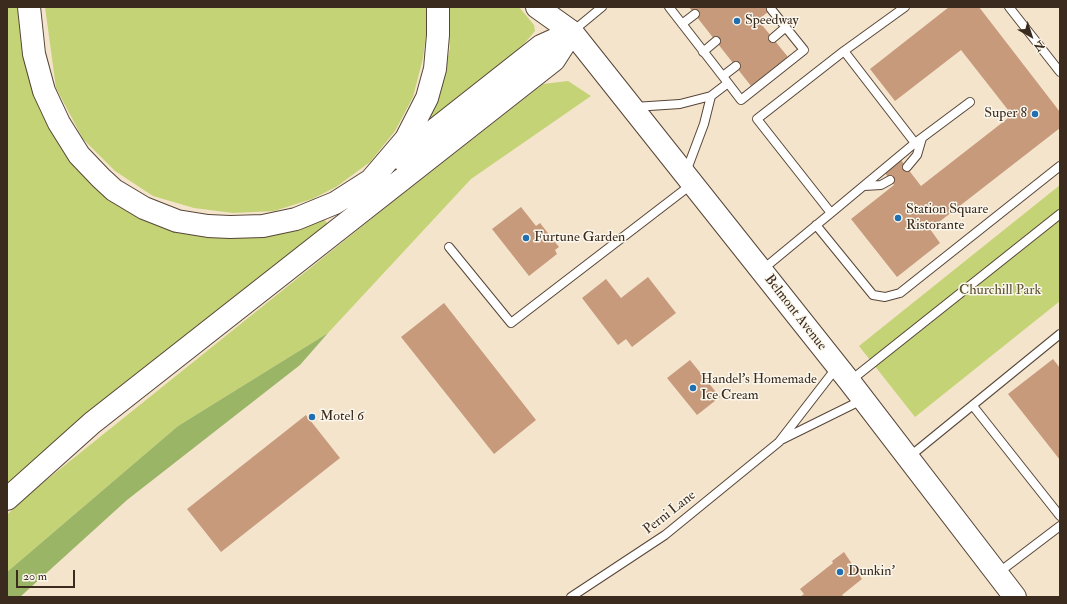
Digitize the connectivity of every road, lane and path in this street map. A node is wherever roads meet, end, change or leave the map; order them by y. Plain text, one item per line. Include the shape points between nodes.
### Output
1 (29, 7) edge
2 (438, 7) edge
3 (537, 7) edge
4 (563, 7) edge
5 (602, 7) edge
6 (669, 7) edge
7 (905, 7) edge
8 (1009, 7) edge
9 (771, 9) dead end
10 (695, 14) dead end
11 (682, 24) junction
12 (786, 27) junction
13 (572, 32) junction
14 (773, 38) dead end
15 (716, 41) dead end
16 (703, 52) junction
17 (844, 52) junction
18 (736, 66) dead end
19 (1060, 72) edge
20 (723, 76) junction
21 (728, 83) junction
22 (711, 96) junction
23 (970, 102) dead end
24 (631, 107) junction
25 (919, 141) junction
26 (1060, 166) edge
27 (907, 167) dead end
28 (689, 179) junction
29 (371, 180) junction
30 (890, 180) dead end
31 (864, 186) junction
32 (831, 213) junction
33 (1060, 214) edge
34 (816, 225) junction
35 (449, 247) dead end
36 (761, 270) junction
37 (1060, 334) edge
38 (844, 374) junction
39 (864, 400) junction
40 (973, 406) junction
41 (779, 442) junction
42 (908, 458) junction
43 (7, 499) edge
44 (1060, 516) edge
45 (1060, 526) edge
46 (997, 574) junction
47 (571, 597) edge
48 (1015, 597) edge

1 - 29 main road via 34,54 44,91 59,123 79,155 101,178 129,200 144,208 177,220 208,226 263,226 296,219 329,206
2 - 29 main road via 435,69 427,98 406,139
3 - 13 main road, Belmont Avenue
4 - 13 main road, Belmont Avenue
5 - 13 lane
6 - 11 lane
7 - 17 lane
8 - 19 lane
9 - 12 lane
10 - 11 lane
11 - 16 lane
12 - 14 lane
12 - 21 lane via 804,50 741,100
13 - 24 main road, Belmont Avenue
13 - 29 main road via 541,46
13 - 43 main road via 554,60 92,423
15 - 16 lane
16 - 20 lane
17 - 25 lane
17 - 32 lane via 757,119
18 - 20 lane
20 - 21 lane
21 - 22 lane
22 - 24 lane via 680,104
22 - 28 lane
23 - 25 lane
24 - 28 main road, Belmont Avenue
25 - 27 lane via 917,156
25 - 31 lane
26 - 34 lane via 900,293 885,297 873,295
28 - 35 lane via 511,323
28 - 36 main road, Belmont Avenue
30 - 31 lane via 881,185
31 - 32 lane
32 - 34 lane
33 - 38 lane
34 - 36 lane
36 - 38 main road, Belmont Avenue
37 - 40 lane
38 - 39 main road, Belmont Avenue
38 - 41 lane
39 - 41 lane
39 - 42 main road, Belmont Avenue
40 - 42 lane
40 - 44 lane
41 - 47 lane, Perni Lane via 665,535
42 - 46 main road, Belmont Avenue
45 - 46 lane
46 - 48 main road, Belmont Avenue

